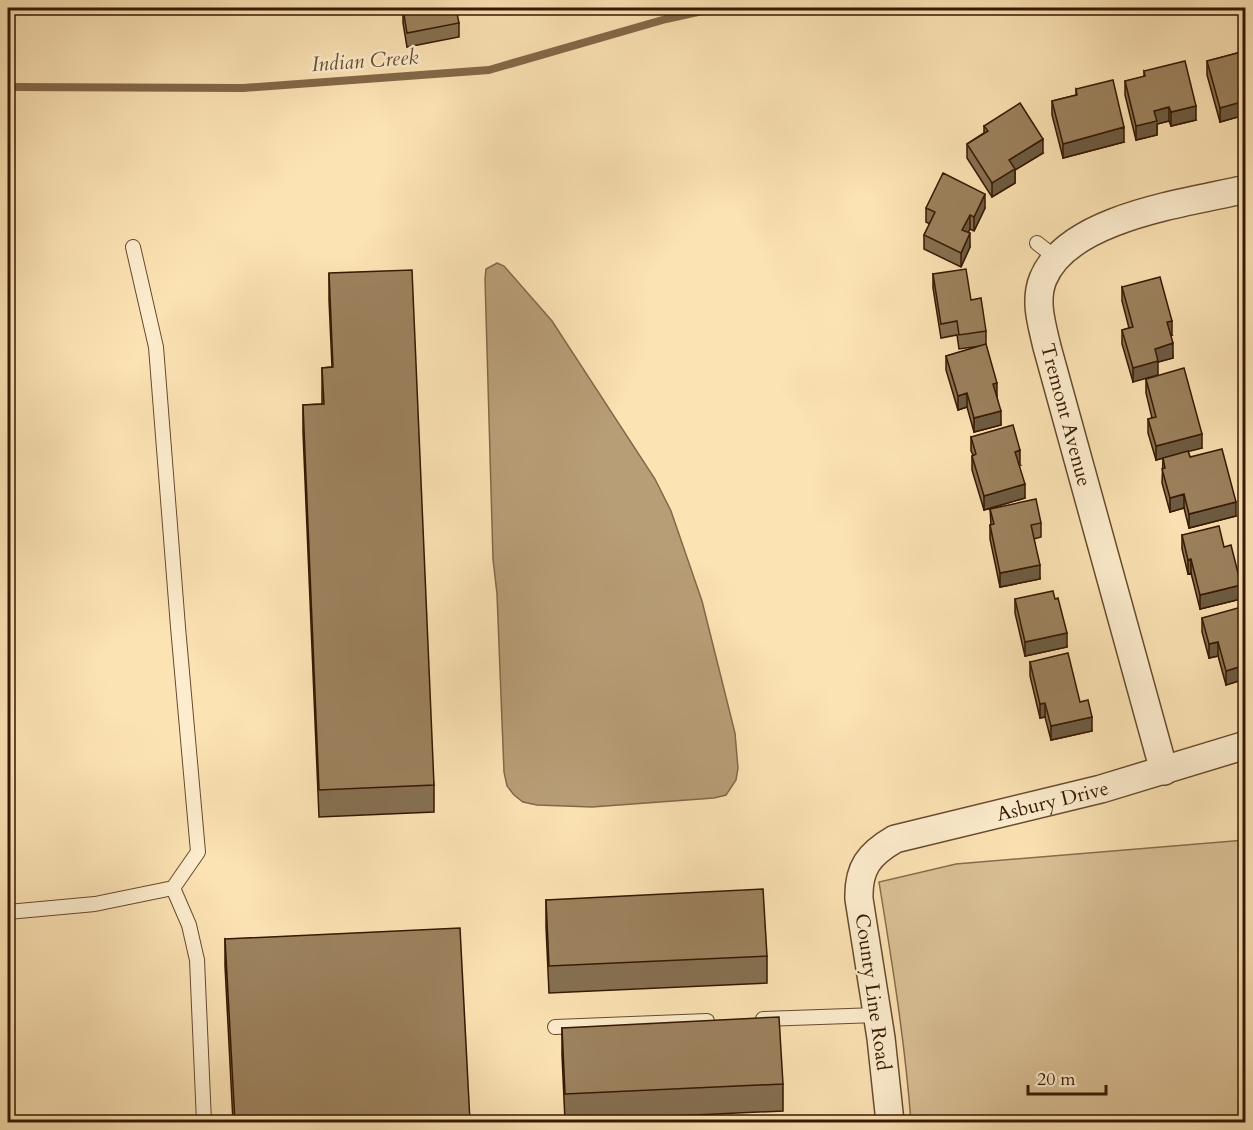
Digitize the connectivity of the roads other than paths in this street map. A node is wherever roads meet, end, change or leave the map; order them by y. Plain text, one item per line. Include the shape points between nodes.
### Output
1 (1245, 189) edge
2 (133, 247) dead end
3 (1245, 745) edge
4 (1164, 771) junction
5 (866, 863) joint
6 (173, 888) junction
7 (8, 912) edge
8 (878, 1015) junction
9 (751, 1020) edge
10 (716, 1021) edge
11 (555, 1027) dead end
12 (204, 1122) edge
13 (890, 1122) edge

1 - 4 street, Tremont Avenue via 1127,217 1047,250 1039,300 1041,324
2 - 6 lane via 156,347 198,852
3 - 4 street, Asbury Drive
4 - 5 street, Asbury Drive via 895,839 878,848
5 - 8 street, County Line Road via 859,880 859,899
6 - 7 lane via 95,904
6 - 12 lane via 189,925 197,960
8 - 9 lane
8 - 13 street, County Line Road
10 - 11 lane

